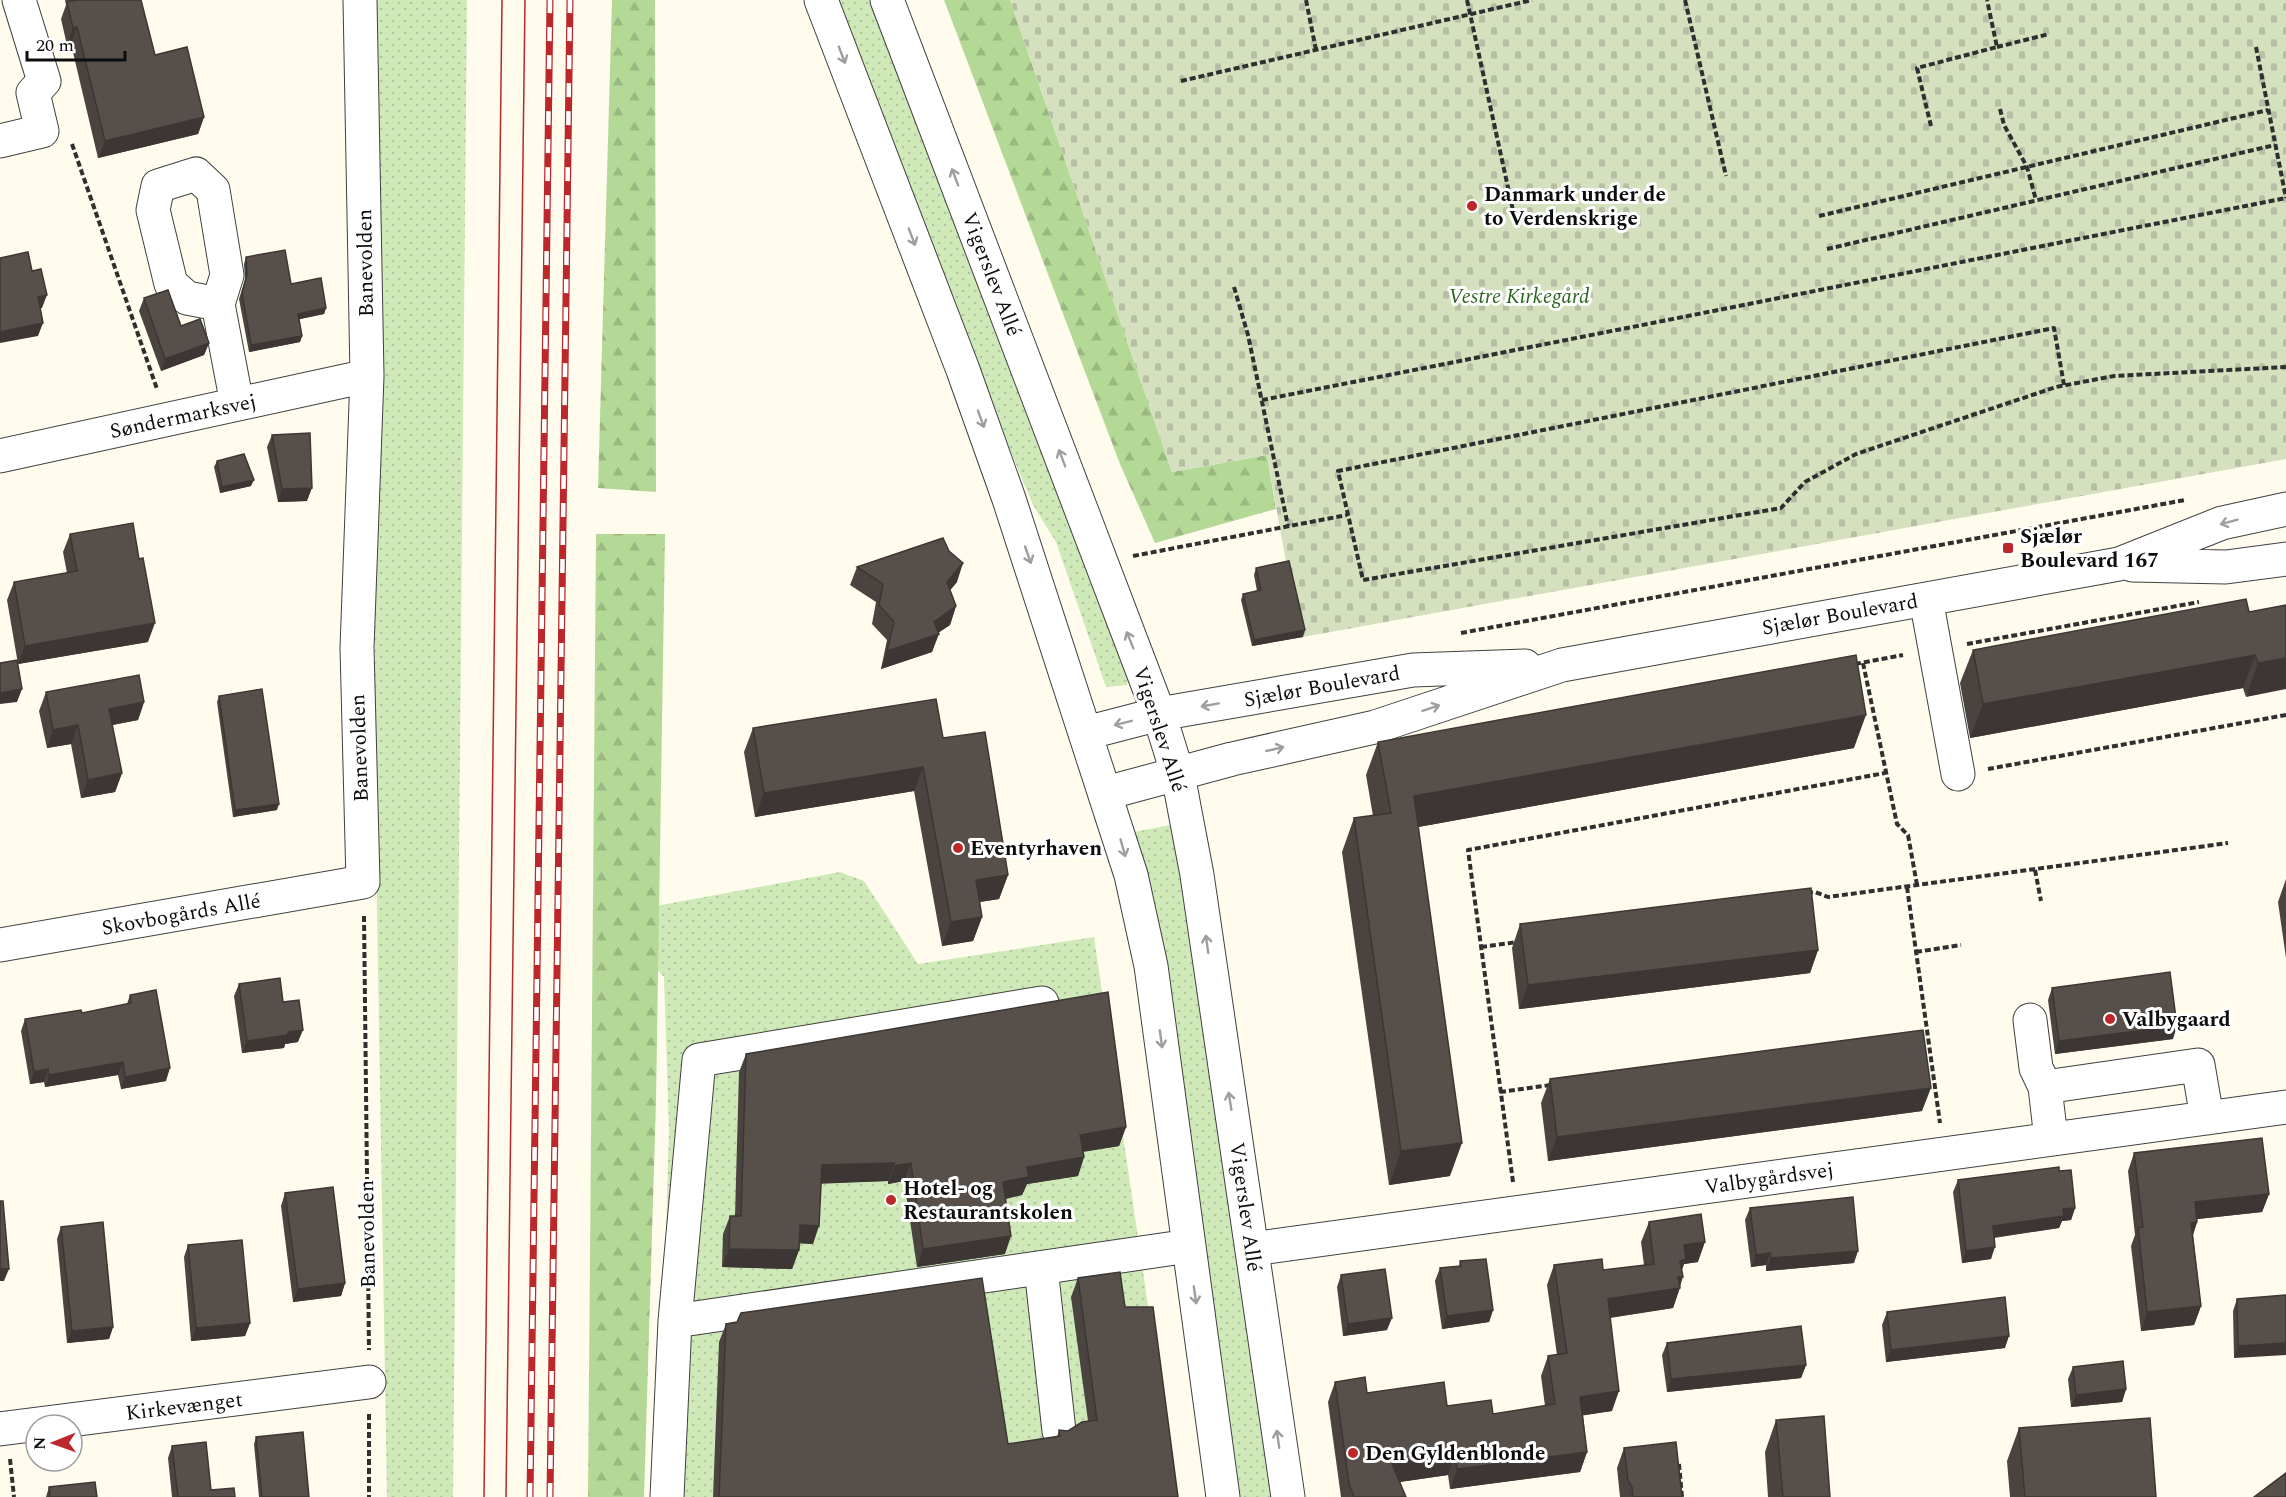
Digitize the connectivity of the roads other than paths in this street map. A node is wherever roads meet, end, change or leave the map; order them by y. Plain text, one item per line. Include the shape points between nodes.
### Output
1 (19, 0) edge
2 (360, 0) edge
3 (822, 0) edge
4 (887, 0) edge
5 (0, 141) edge
6 (218, 304) dead end
7 (367, 376) junction
8 (237, 404) junction
9 (0, 456) edge
10 (2286, 509) edge
11 (2286, 559) edge
12 (2119, 564) junction
13 (1926, 599) junction
14 (1562, 665) junction
15 (1159, 714) junction
16 (1086, 733) junction
17 (1959, 774) road end
18 (1178, 775) junction
19 (1106, 793) junction
20 (363, 882) joint
21 (0, 945) edge
22 (1042, 1003) edge
23 (2030, 1020) dead end
24 (2045, 1087) junction
25 (2286, 1107) edge
26 (2207, 1118) junction
27 (2051, 1139) junction
28 (1189, 1246) junction
29 (1252, 1249) junction
30 (1041, 1268) junction
31 (675, 1321) junction
32 (369, 1382) road end
33 (0, 1429) edge
34 (1059, 1431) edge
35 (667, 1497) edge
36 (1223, 1497) edge
37 (1288, 1497) edge

1 - 5 street via 44,81 33,93 42,131
2 - 7 street, Banevolden
3 -> 16 street via 967,381
15 -> 4 street, Vigerslev Allé
6 - 8 street
7 - 8 street, Søndermarksvej
7 - 20 street, Banevolden via 357,648
8 - 9 street, Søndermarksvej
10 -> 12 street, Sjælør Boulevard via 2222,523
11 - 12 street, Sjælør Boulevard via 2226,567
12 - 13 street, Sjælør Boulevard
13 - 14 street, Sjælør Boulevard
13 - 17 street
14 -> 15 street, Sjælør Boulevard via 1413,670
18 -> 14 street, Sjælør Boulevard via 1376,727
15 -> 16 street, Sjælør Boulevard
15 - 18 street, Vigerslev Allé
16 - 19 street
18 - 19 street, Sjælør Boulevard
29 -> 18 street, Vigerslev Allé via 1199,887
19 -> 28 street via 1131,875 1151,966
20 - 21 street, Skovbogårds Allé
22 - 31 street via 699,1060
23 - 24 street via 2036,1068
24 - 26 street via 2198,1065
24 - 27 street
25 - 26 street, Valbygårdsvej
26 - 27 street, Valbygårdsvej
27 - 29 street, Valbygårdsvej
28 - 30 street
28 -> 36 street
37 -> 29 street, Vigerslev Allé
30 - 31 street
30 - 34 street
31 - 35 street
32 - 33 street, Kirkevænget

